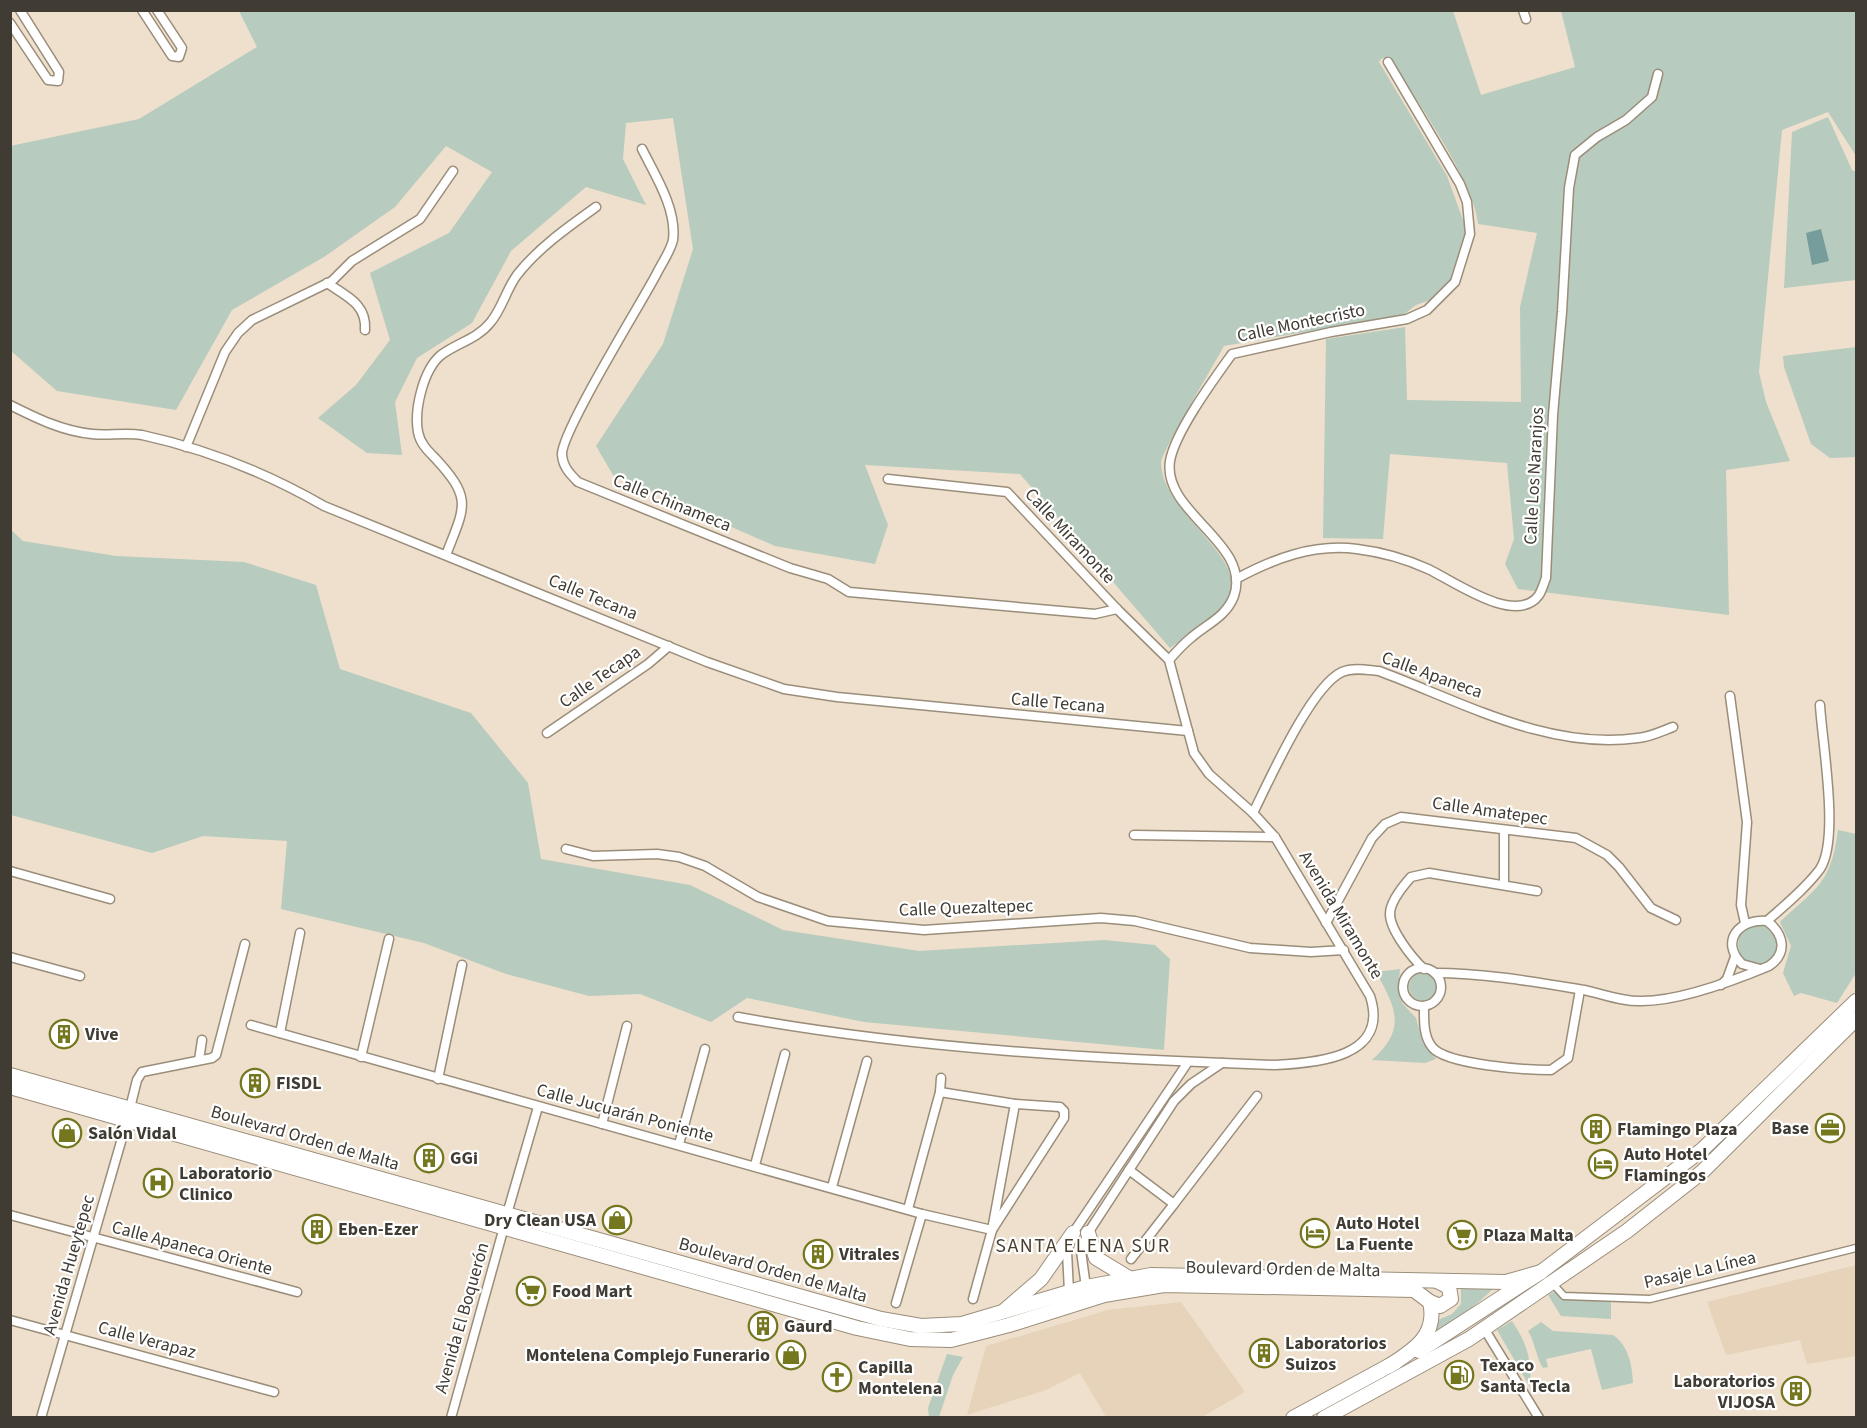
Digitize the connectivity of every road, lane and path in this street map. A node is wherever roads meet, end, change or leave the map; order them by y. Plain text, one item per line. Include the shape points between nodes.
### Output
1 (20, 10) edge
2 (142, 10) edge
3 (156, 10) edge
4 (10, 23) edge
5 (1388, 63) dead end
6 (1658, 74) dead end
7 (642, 149) dead end
8 (453, 171) dead end
9 (596, 207) dead end
10 (327, 284) junction
11 (365, 330) dead end
12 (10, 405) edge
13 (186, 447) junction
14 (888, 479) dead end
15 (446, 555) junction
16 (1236, 579) junction
17 (1117, 609) junction
18 (669, 646) junction
19 (1169, 660) junction
20 (1730, 696) dead end
21 (1820, 705) dead end
22 (1673, 727) dead end
23 (1188, 731) junction
24 (547, 733) dead end
25 (1253, 813) junction
26 (1504, 830) junction
27 (1134, 835) dead end
28 (1275, 837) junction
29 (566, 849) dead end
30 (10, 871) edge
31 (1504, 885) junction
32 (1537, 891) dead end
33 (110, 899) dead end
34 (1676, 920) dead end
35 (1749, 922) junction
36 (1326, 923) junction
37 (1770, 923) junction
38 (300, 933) dead end
39 (389, 939) dead end
40 (245, 944) dead end
41 (1344, 950) junction
42 (1410, 956) junction
43 (10, 957) edge
44 (1735, 957) junction
45 (462, 965) dead end
46 (1424, 969) junction
47 (1760, 969) junction
48 (1434, 973) junction
49 (1458, 973) junction
50 (80, 976) dead end
51 (1405, 981) junction
52 (1720, 985) junction
53 (1580, 990) junction
54 (1440, 994) junction
55 (1857, 1001) edge
56 (1424, 1006) junction
57 (738, 1017) dead end
58 (1857, 1019) edge
59 (251, 1025) dead end
60 (627, 1026) dead end
61 (280, 1034) junction
62 (202, 1040) dead end
63 (705, 1049) dead end
64 (785, 1054) dead end
65 (362, 1057) junction
66 (199, 1060) junction
67 (867, 1061) dead end
68 (1188, 1062) junction
69 (1222, 1063) junction
70 (10, 1075) edge
71 (438, 1078) junction
72 (941, 1078) dead end
73 (10, 1087) edge
74 (940, 1092) junction
75 (1257, 1096) dead end
76 (1016, 1104) junction
77 (538, 1107) junction
78 (129, 1114) junction
79 (602, 1124) junction
80 (679, 1144) junction
81 (755, 1166) junction
82 (1129, 1170) junction
83 (831, 1187) junction
84 (1174, 1204) junction
85 (908, 1209) junction
86 (922, 1214) junction
87 (10, 1215) edge
88 (505, 1221) junction
89 (992, 1230) junction
90 (1072, 1233) junction
91 (1088, 1233) junction
92 (94, 1238) junction
93 (1857, 1248) edge
94 (1131, 1259) dead end
95 (1541, 1272) junction
96 (1129, 1278) junction
97 (1432, 1280) junction
98 (1553, 1284) junction
99 (1086, 1287) junction
100 (297, 1292) dead end
101 (1069, 1292) junction
102 (974, 1299) dead end
103 (1430, 1302) junction
104 (896, 1303) dead end
105 (1000, 1315) junction
106 (10, 1320) edge
107 (1485, 1330) junction
108 (66, 1335) junction
109 (1389, 1366) junction
110 (274, 1392) dead end
111 (41, 1418) edge
112 (451, 1418) edge
113 (1293, 1418) edge
114 (1324, 1418) edge
115 (1539, 1418) edge

1 - 4 street via 59,72 58,81 48,80
2 - 3 street via 172,56 179,57 182,48
5 - 16 street, Calle Montecristo via 1460,184 1471,221 1467,249 1455,282 1426,310 1407,319 1232,354 1210,385 1172,452 1170,471 1176,492 1231,560
6 - 16 street, Calle Los Naranjos via 1652,97 1575,155 1569,188 1553,415 1546,578 1539,596 1525,604 1502,605 1427,568 1356,549 1328,548 1274,559
7 - 17 street, Calle Chinameca via 662,190 673,241 573,421 562,453 567,470 578,482 790,568 828,579 849,592 1095,614
8 - 10 street via 420,219 352,261
9 - 15 street via 543,248 517,274 492,322 480,334 440,356 429,374 420,400 418,433 424,447 458,484 463,497 463,512
10 - 11 street via 358,305 366,318
10 - 13 street via 252,320 238,333 225,352
12 - 13 street, Calle Tecana via 70,431 139,434
13 - 15 street, Calle Tecana via 241,464 324,506
14 - 17 street, Calle Miramonte via 1007,492
15 - 18 street, Calle Tecana
16 - 19 street via 1234,595 1220,617
17 - 19 street, Calle Miramonte
18 - 23 street, Calle Tecana via 784,689
18 - 24 street, Calle Tecapa
19 - 23 street, Avenida Miramonte
20 - 35 street via 1747,822 1741,905
21 - 37 street via 1829,803 1828,837 1821,867
22 - 25 street, Calle Apaneca via 1641,738 1615,741 1569,736 1527,727 1379,671 1342,672 1318,695
23 - 25 street, Avenida Miramonte via 1194,753 1209,774
25 - 28 street, Avenida Miramonte
26 - 31 street
26 - 34 street, Calle Amatepec via 1576,838 1607,855 1651,908
26 - 36 street, Calle Amatepec via 1401,817 1385,825 1372,838
27 - 28 street
28 - 36 street, Avenida Miramonte
29 - 41 street, Calle Quezaltepec via 594,856 679,857 705,866 758,897 828,921 924,930 1101,918 1135,921 1250,948
30 - 33 street
31 - 32 street
31 - 42 street via 1429,873 1411,877 1390,914
35 - 37 street
35 - 44 street via 1733,938
36 - 41 street, Avenida Miramonte
37 - 47 street via 1781,937 1781,951 1773,964
38 - 61 street
39 - 65 street
40 - 66 street via 216,1055
41 - 69 street, Avenida Miramonte via 1376,1012 1373,1026 1362,1042 1320,1062
42 - 46 street
42 - 51 street
43 - 50 street
44 - 47 street via 1746,967
44 - 52 street via 1727,979
45 - 71 street
46 - 48 street
46 - 51 street via 1412,972
47 - 52 street
48 - 49 street
48 - 54 street via 1441,983
49 - 53 street
49 - 54 street via 1446,981
51 - 56 street via 1406,997 1415,1005
52 - 53 street via 1641,1002
53 - 56 street via 1568,1058 1551,1070 1472,1062 1437,1053 1428,1039
54 - 56 street
55 - 95 highway via 1703,1149
57 - 68 street, Avenida Miramonte via 848,1036
58 - 98 highway via 1702,1172
59 - 61 street, Calle Jucuarán Poniente
60 - 79 street
61 - 65 street, Calle Jucuarán Poniente
62 - 66 street
63 - 80 street
64 - 81 street
65 - 71 street, Calle Jucuarán Poniente
66 - 78 street, Avenida Hueytepec via 142,1072
67 - 83 street
68 - 69 street, Avenida Miramonte
68 - 90 street
69 - 82 street via 1174,1101
70 - 78 highway, Boulevard Orden de Malta
71 - 77 street, Calle Jucuarán Poniente
72 - 74 street
73 - 78 highway, Boulevard Orden de Malta
74 - 76 street
74 - 85 street
75 - 84 street
76 - 89 street
76 - 89 street via 1060,1107 1065,1116
77 - 79 street, Calle Jucuarán Poniente
77 - 88 street, Avenida El Boquerón
78 - 88 highway, Boulevard Orden de Malta
78 - 92 street, Avenida Hueytepec
79 - 80 street, Calle Jucuarán Poniente
80 - 81 street, Calle Jucuarán Poniente
81 - 83 street, Calle Jucuarán Poniente
82 - 84 street
82 - 91 street
83 - 85 street, Calle Jucuarán Poniente
84 - 94 street
85 - 86 street, Calle Jucuarán Poniente
86 - 89 street, Calle Jucuarán Poniente
86 - 104 street
87 - 92 street, Calle Apaneca Oriente
88 - 103 highway, Boulevard Orden de Malta via 857,1328 910,1339 951,1340 1104,1295 1164,1285 1407,1289
88 - 105 highway, Boulevard Orden de Malta via 881,1319 940,1326
88 - 112 street, Avenida El Boquerón
89 - 102 street
90 - 101 street via 1067,1252
90 - 105 highway via 1041,1279
91 - 96 highway via 1096,1258
91 - 99 street via 1081,1251
92 - 100 street, Calle Apaneca Oriente
92 - 108 street, Avenida Hueytepec
93 - 98 street, Pasaje La Línea via 1650,1299 1564,1296
95 - 97 highway, Boulevard Orden de Malta via 1506,1282
95 - 109 highway via 1439,1339
96 - 97 highway, Boulevard Orden de Malta via 1169,1275
96 - 99 highway, Boulevard Orden de Malta
97 - 103 highway via 1449,1287 1452,1297 1440,1306
98 - 107 highway
99 - 101 highway, Boulevard Orden de Malta
101 - 105 highway, Boulevard Orden de Malta
103 - 109 highway via 1432,1322 1428,1334
106 - 108 street, Calle Verapaz
107 - 114 highway
107 - 115 street
108 - 110 street, Calle Verapaz
108 - 111 street, Avenida Hueytepec
109 - 113 highway

